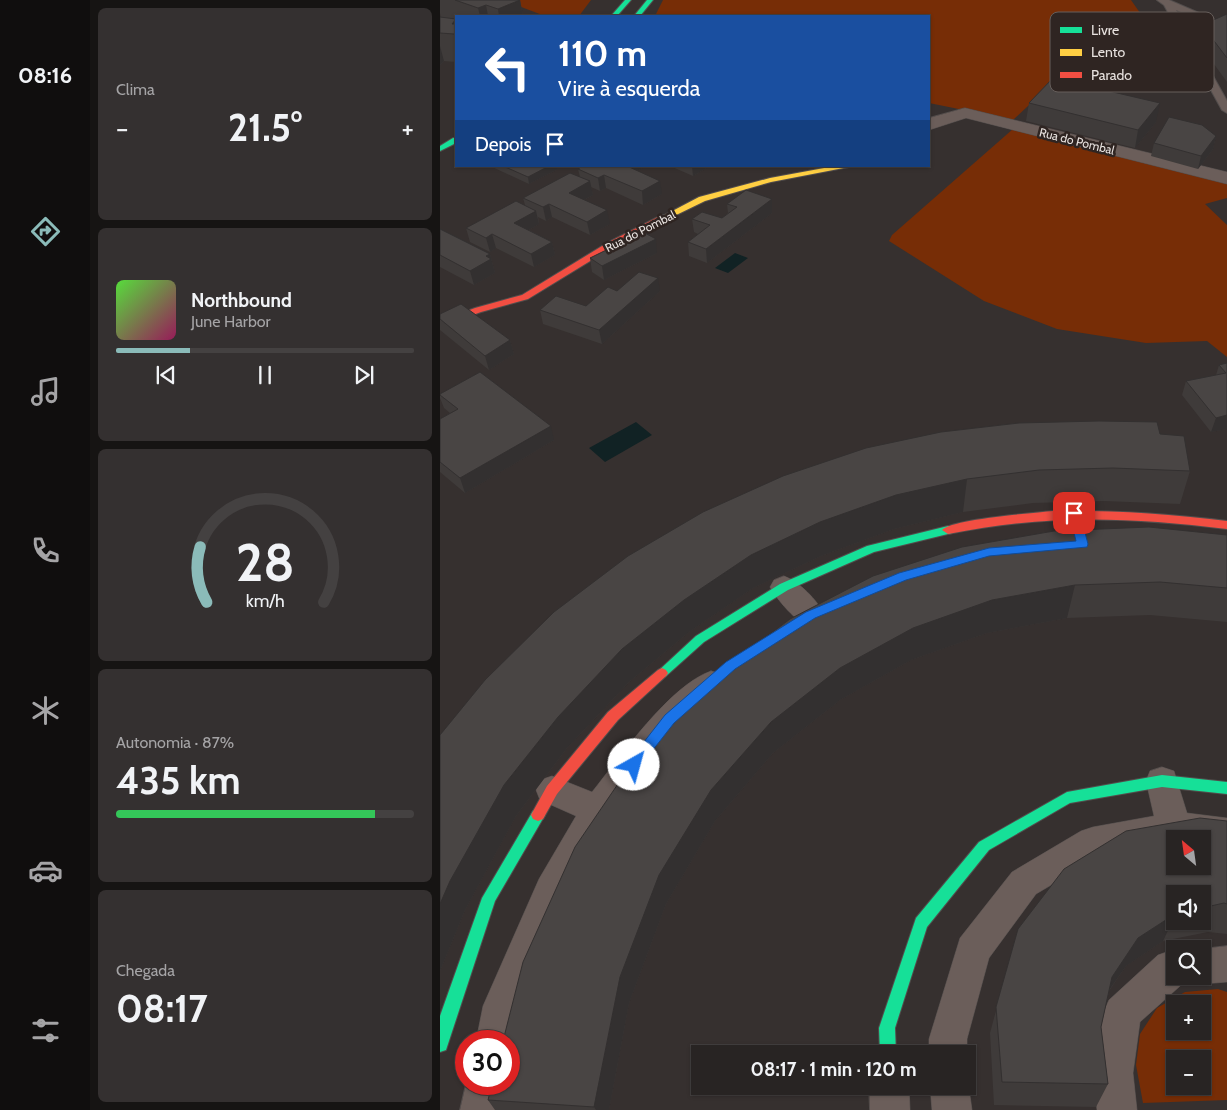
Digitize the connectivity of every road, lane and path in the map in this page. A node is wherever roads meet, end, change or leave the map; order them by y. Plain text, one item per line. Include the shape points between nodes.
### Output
1 (628, 0) edge
2 (650, 0) edge
3 (1164, 2) edge
4 (1188, 12) edge
5 (615, 15) edge
6 (638, 15) edge
7 (1214, 23) edge
8 (1227, 28) edge
9 (1214, 88) edge
10 (1227, 110) edge
11 (930, 126) edge
12 (455, 141) edge
13 (440, 149) edge
14 (844, 167) edge
15 (1227, 178) edge
16 (440, 324) edge
17 (1074, 513) junction
18 (1227, 525) edge
19 (1083, 545) edge
20 (784, 587) junction
21 (838, 603) edge
22 (731, 666) edge
23 (1162, 781) junction
24 (1227, 788) edge
25 (552, 790) junction
26 (598, 810) junction
27 (1174, 827) junction
28 (1227, 834) edge
29 (1227, 964) edge
30 (1211, 965) edge
31 (1166, 973) edge
32 (497, 1030) edge
33 (440, 1044) edge
34 (888, 1045) edge
35 (948, 1045) edge
36 (483, 1095) edge
37 (889, 1095) edge
38 (951, 1095) edge
39 (480, 1110) edge
40 (890, 1110) edge
41 (952, 1110) edge
42 (1117, 1110) edge

1 - 5 main road
2 - 6 main road
3 - 4 lane
7 - 8 lane
9 - 10 lane
11 - 15 street, Rua do Pombal via 965,113
12 - 13 main road
14 - 16 main road, Rua do Pombal via 770,180 702,199 610,246 525,297
17 - 18 main road via 1161,517
17 - 19 street
17 - 20 main road via 980,522 871,549
20 - 21 street via 799,623
20 - 25 main road via 700,639 613,716
22 - 26 street via 669,719
23 - 24 main road
23 - 27 street
23 - 34 main road via 1067,798 984,846 921,923 887,1028
25 - 26 street
25 - 33 main road via 489,898
26 - 32 street via 550,891 502,1006
27 - 28 street
27 - 35 street via 1093,842 1024,883 973,950
29 - 30 street
31 - 42 street via 1122,1013 1113,1073
36 - 39 street
37 - 40 street
38 - 41 street

